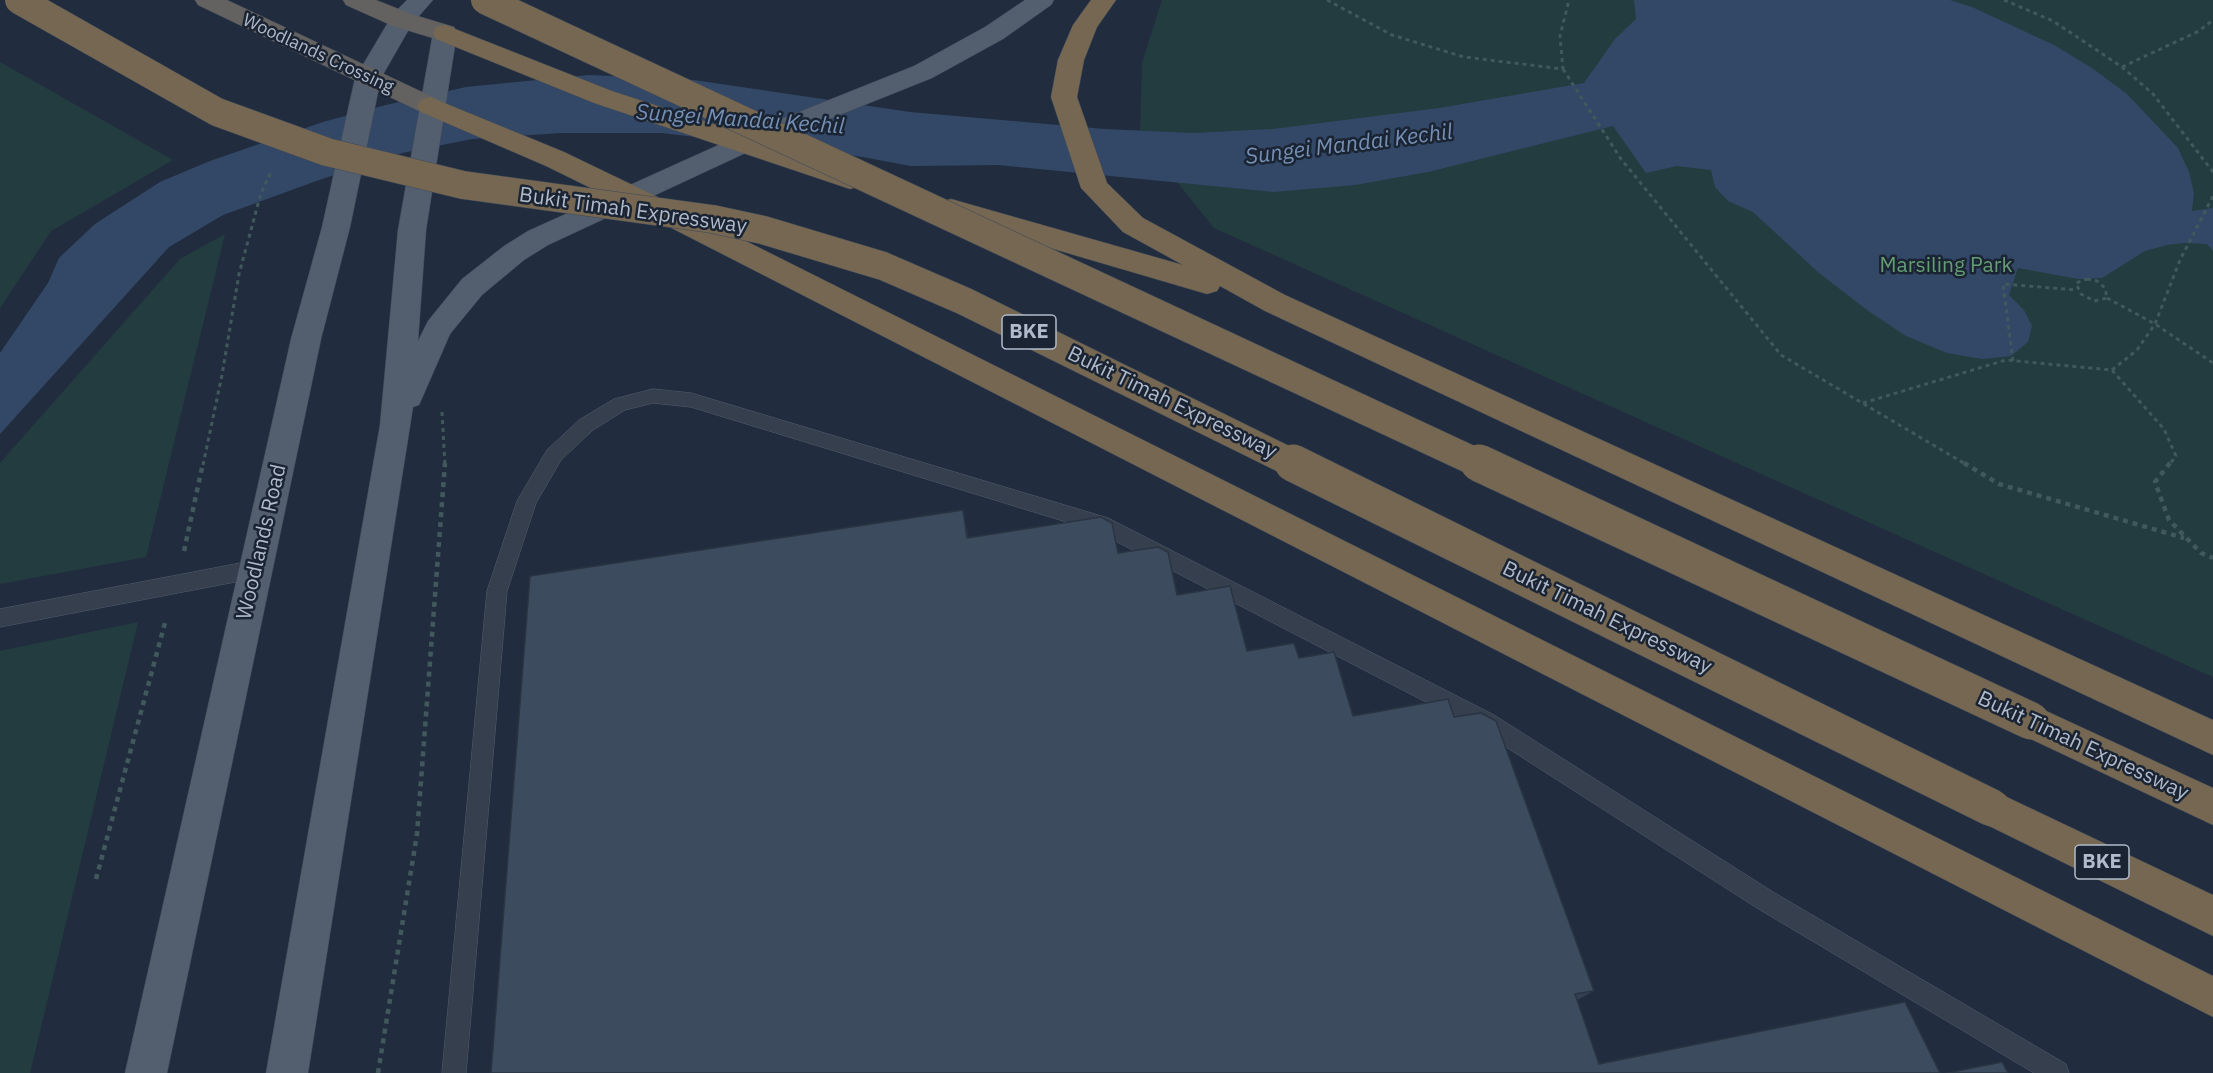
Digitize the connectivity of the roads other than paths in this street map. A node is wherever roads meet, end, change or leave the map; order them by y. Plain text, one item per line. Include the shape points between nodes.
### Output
1 (19, 0) edge
2 (207, 0) edge
3 (355, 0) edge
4 (421, 0) edge
5 (485, 0) edge
6 (1042, 0) edge
7 (1104, 0) edge
8 (402, 20) junction
9 (445, 33) junction
10 (368, 78) junction
11 (430, 106) junction
12 (743, 144) junction
13 (633, 196) junction
14 (1275, 303) junction
15 (396, 425) junction
16 (256, 569) junction
17 (0, 618) edge
18 (2213, 738) edge
19 (2213, 807) edge
20 (2213, 915) edge
21 (2213, 997) edge
22 (146, 1073) edge
23 (287, 1073) edge
24 (454, 1073) edge
25 (2057, 1073) edge

1 - 20 highway, Bukit Timah Expressway / BKE, bridge via 216,112 327,152 463,186 712,219 883,266 964,301
2 - 10 highway, Woodlands Crossing
3 - 8 highway
4 - 8 main road, Woodlands Road
5 - 19 highway, Bukit Timah Expressway, bridge
6 - 12 main road via 994,33 923,72
7 - 14 highway via 1071,60 1064,97 1095,188 1133,225
8 - 9 highway
8 - 10 main road, Woodlands Road
9 - 11 main road
9 - 12 highway via 603,98
10 - 11 highway, Woodlands Crossing
10 - 16 main road, Woodlands Road
11 - 13 highway
11 - 15 main road via 412,230
12 - 13 main road
12 - 14 highway via 862,183
13 - 15 main road via 538,238 472,287 438,329
13 - 21 highway
14 - 18 highway
15 - 23 main road
16 - 17 lane
16 - 22 main road, Woodlands Road
24 - 25 lane via 497,591 527,501 554,454 586,425 620,404 653,396 691,400 1101,524 1486,722 1765,900

